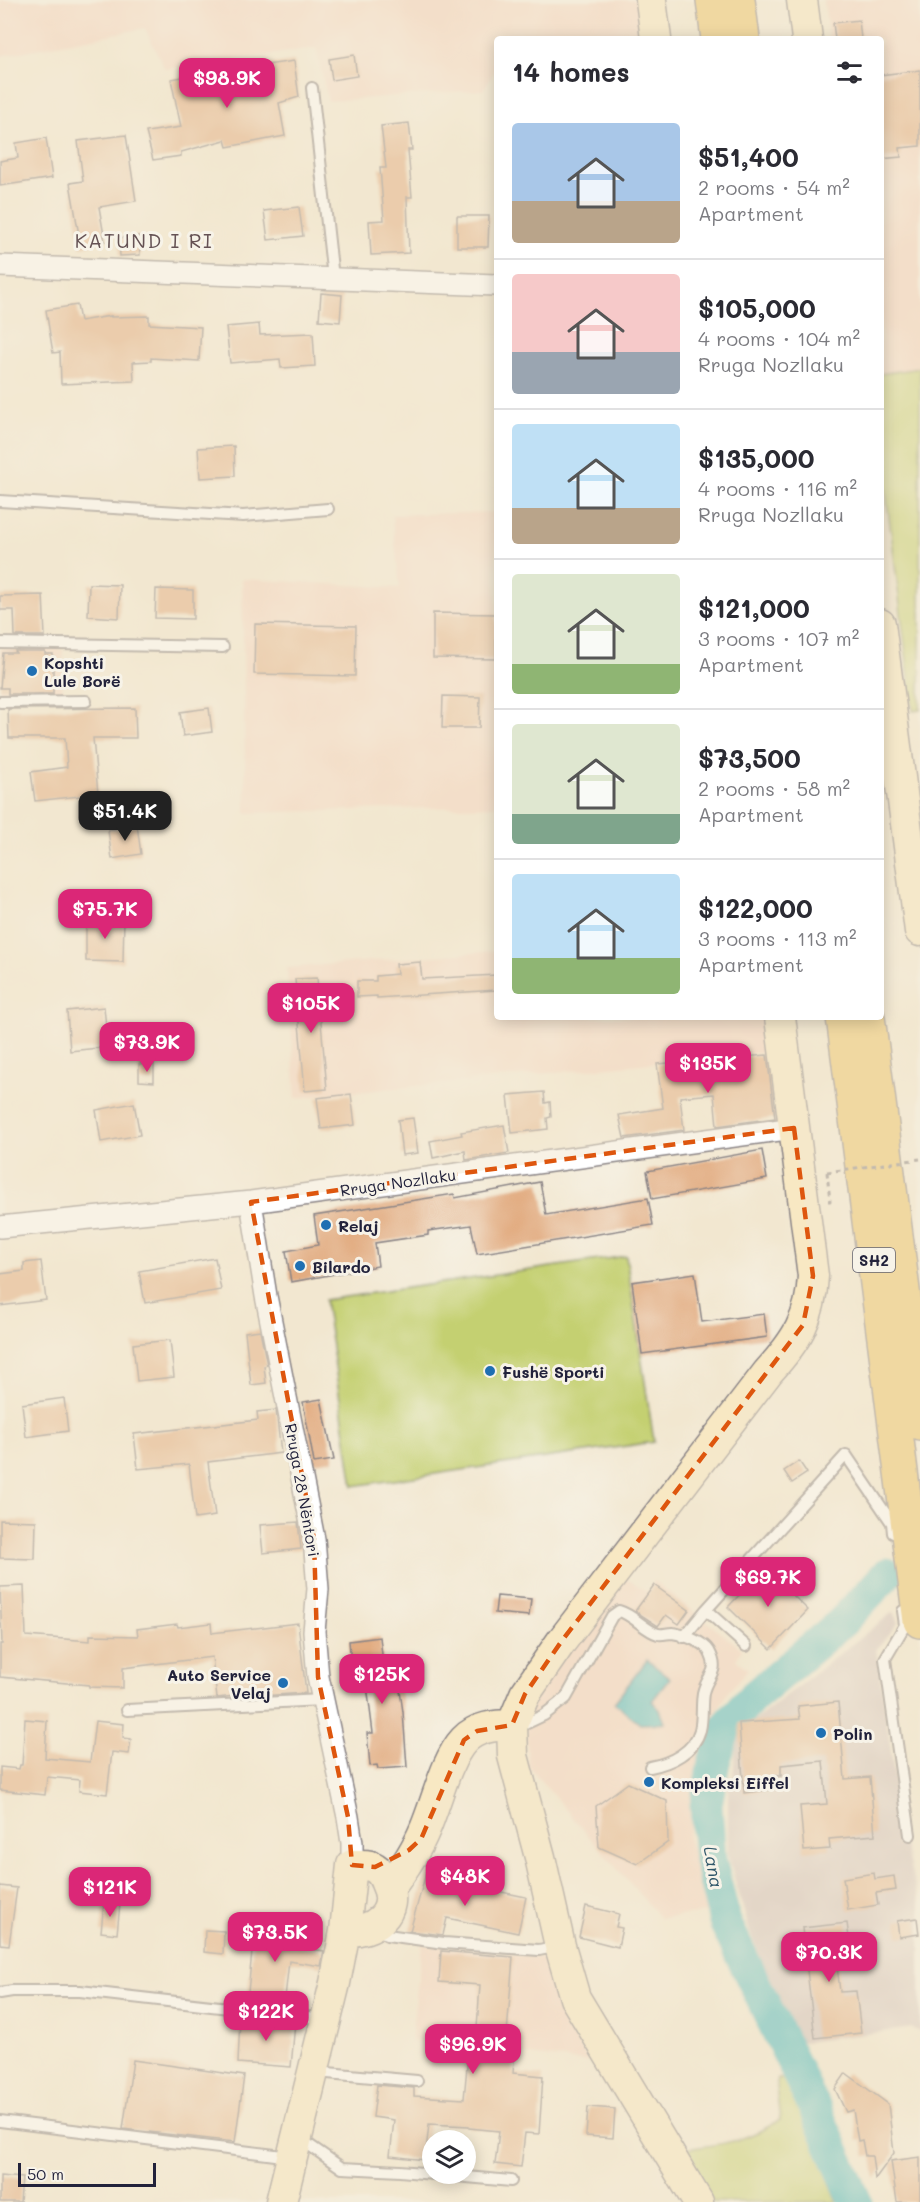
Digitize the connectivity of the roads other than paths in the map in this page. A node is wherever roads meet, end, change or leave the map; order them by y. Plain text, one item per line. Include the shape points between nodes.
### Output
1 (651, 0) edge
2 (713, 0) edge
3 (738, 0) edge
4 (802, 0) edge
5 (656, 36) edge
6 (718, 36) edge
7 (743, 36) edge
8 (807, 36) edge
9 (312, 88) dead end
10 (0, 267) edge
11 (333, 278) junction
12 (494, 285) edge
13 (0, 501) edge
14 (328, 509) dead end
15 (0, 643) edge
16 (223, 647) dead end
17 (884, 655) edge
18 (86, 701) dead end
19 (0, 702) edge
20 (920, 931) edge
21 (780, 1020) edge
22 (843, 1020) edge
23 (868, 1020) edge
24 (794, 1128) junction
25 (251, 1202) junction
26 (0, 1227) edge
27 (920, 1423) edge
28 (895, 1546) dead end
29 (913, 1608) edge
30 (706, 1610) junction
31 (684, 1637) junction
32 (746, 1646) dead end
33 (322, 1700) junction
34 (127, 1710) dead end
35 (512, 1725) junction
36 (650, 1767) dead end
37 (910, 1835) dead end
38 (372, 1874) junction
39 (374, 1926) junction
40 (345, 1931) junction
41 (560, 1946) junction
42 (0, 1993) edge
43 (326, 2019) junction
44 (312, 2072) junction
45 (417, 2081) dead end
46 (0, 2121) edge
47 (294, 2146) junction
48 (511, 2181) dead end
49 (281, 2202) edge
50 (698, 2202) edge

1 - 5 main road
2 - 6 highway
3 - 7 highway
4 - 8 main road
9 - 11 lane
10 - 11 street
11 - 12 street
13 - 14 lane via 243,516
15 - 16 lane
17 - 20 main road
18 - 19 lane
21 - 24 main road
22 - 29 highway, SH2 via 905,1504
23 - 27 highway, SH2
24 - 25 street, Rruga Nozllaku
24 - 35 main road via 813,1276 809,1312 803,1326 561,1642 525,1694
25 - 26 street, Rruga Nozllaku
25 - 33 street, Rruga 28 Nëntori via 314,1539 318,1589 314,1631
28 - 30 lane via 892,1523 846,1455
29 - 37 lane via 885,1659
30 - 31 lane
30 - 32 lane
31 - 35 lane via 657,1634 619,1611 612,1616 566,1698 534,1720
31 - 36 lane via 708,1649 714,1665 703,1694 699,1733 681,1756
33 - 34 lane
33 - 38 street, Rruga 28 Nëntori via 352,1843
35 - 38 main road via 496,1725 464,1740 406,1865
35 - 41 main road via 513,1756
38 - 39 main road via 388,1909
38 - 40 main road, Rruga 28 Nëntori
39 - 40 main road via 358,1932
39 - 41 lane via 387,1935 415,1939 539,1950
40 - 43 main road, Rruga 28 Nëntori
41 - 50 main road via 575,1998
42 - 43 lane via 80,1991
43 - 44 main road, Rruga 28 Nëntori
44 - 45 lane
44 - 47 main road, Rruga 28 Nëntori
46 - 47 lane
47 - 48 lane via 342,2168
47 - 49 main road, Rruga 28 Nëntori

